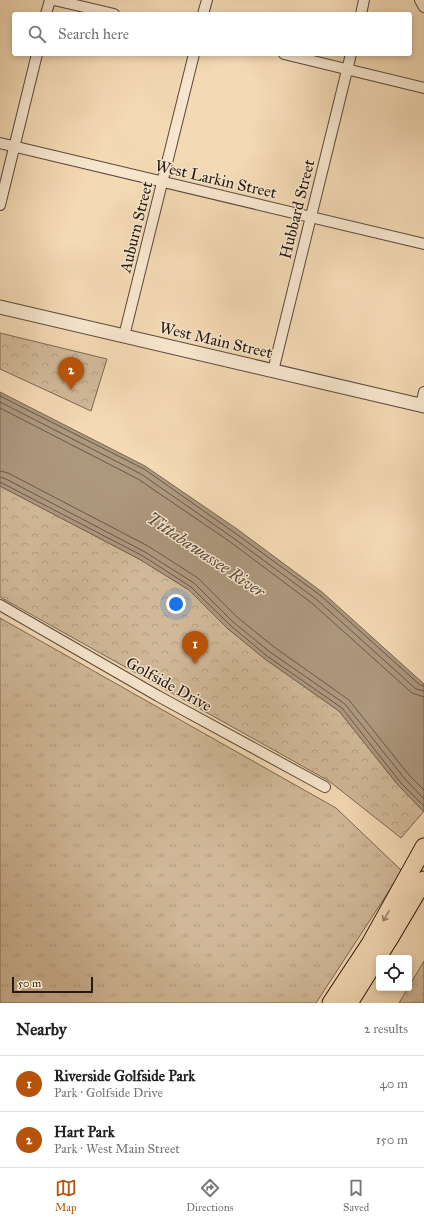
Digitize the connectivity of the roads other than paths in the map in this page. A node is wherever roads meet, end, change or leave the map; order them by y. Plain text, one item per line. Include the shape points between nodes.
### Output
1 (50, 0) edge
2 (54, 0) edge
3 (207, 0) edge
4 (364, 0) edge
5 (420, 0) edge
6 (424, 7) edge
7 (47, 12) edge
8 (105, 12) edge
9 (204, 12) edge
10 (361, 12) edge
11 (36, 56) edge
12 (194, 56) edge
13 (292, 56) edge
14 (350, 56) edge
15 (347, 69) junction
16 (424, 88) edge
17 (0, 143) edge
18 (14, 146) junction
19 (163, 182) junction
20 (0, 205) edge
21 (310, 217) junction
22 (424, 244) edge
23 (0, 308) edge
24 (124, 336) junction
25 (273, 371) junction
26 (424, 392) edge
27 (422, 406) edge
28 (0, 605) edge
29 (325, 787) dead end
30 (424, 846) edge
31 (416, 885) edge
32 (331, 1003) edge
33 (349, 1003) edge

1 - 7 street
2 - 8 street
3 - 9 street
4 - 10 street
5 - 6 street
11 - 18 street
12 - 19 street, Auburn Street
13 - 15 street
14 - 15 street, Hubbard Street
15 - 16 street
15 - 21 street, Hubbard Street
17 - 18 street, West Larkin Street
18 - 19 street, West Larkin Street
18 - 20 street
19 - 21 street, West Larkin Street
19 - 24 street, Auburn Street
21 - 22 street, West Larkin Street
21 - 25 street, Hubbard Street
23 - 24 street, West Main Street
24 - 25 street, West Main Street
25 - 27 street, West Main Street
26 - 27 street
28 - 29 street, Golfside Drive via 158,696
30 - 31 highway
31 -> 32 highway via 370,944
31 - 33 highway

